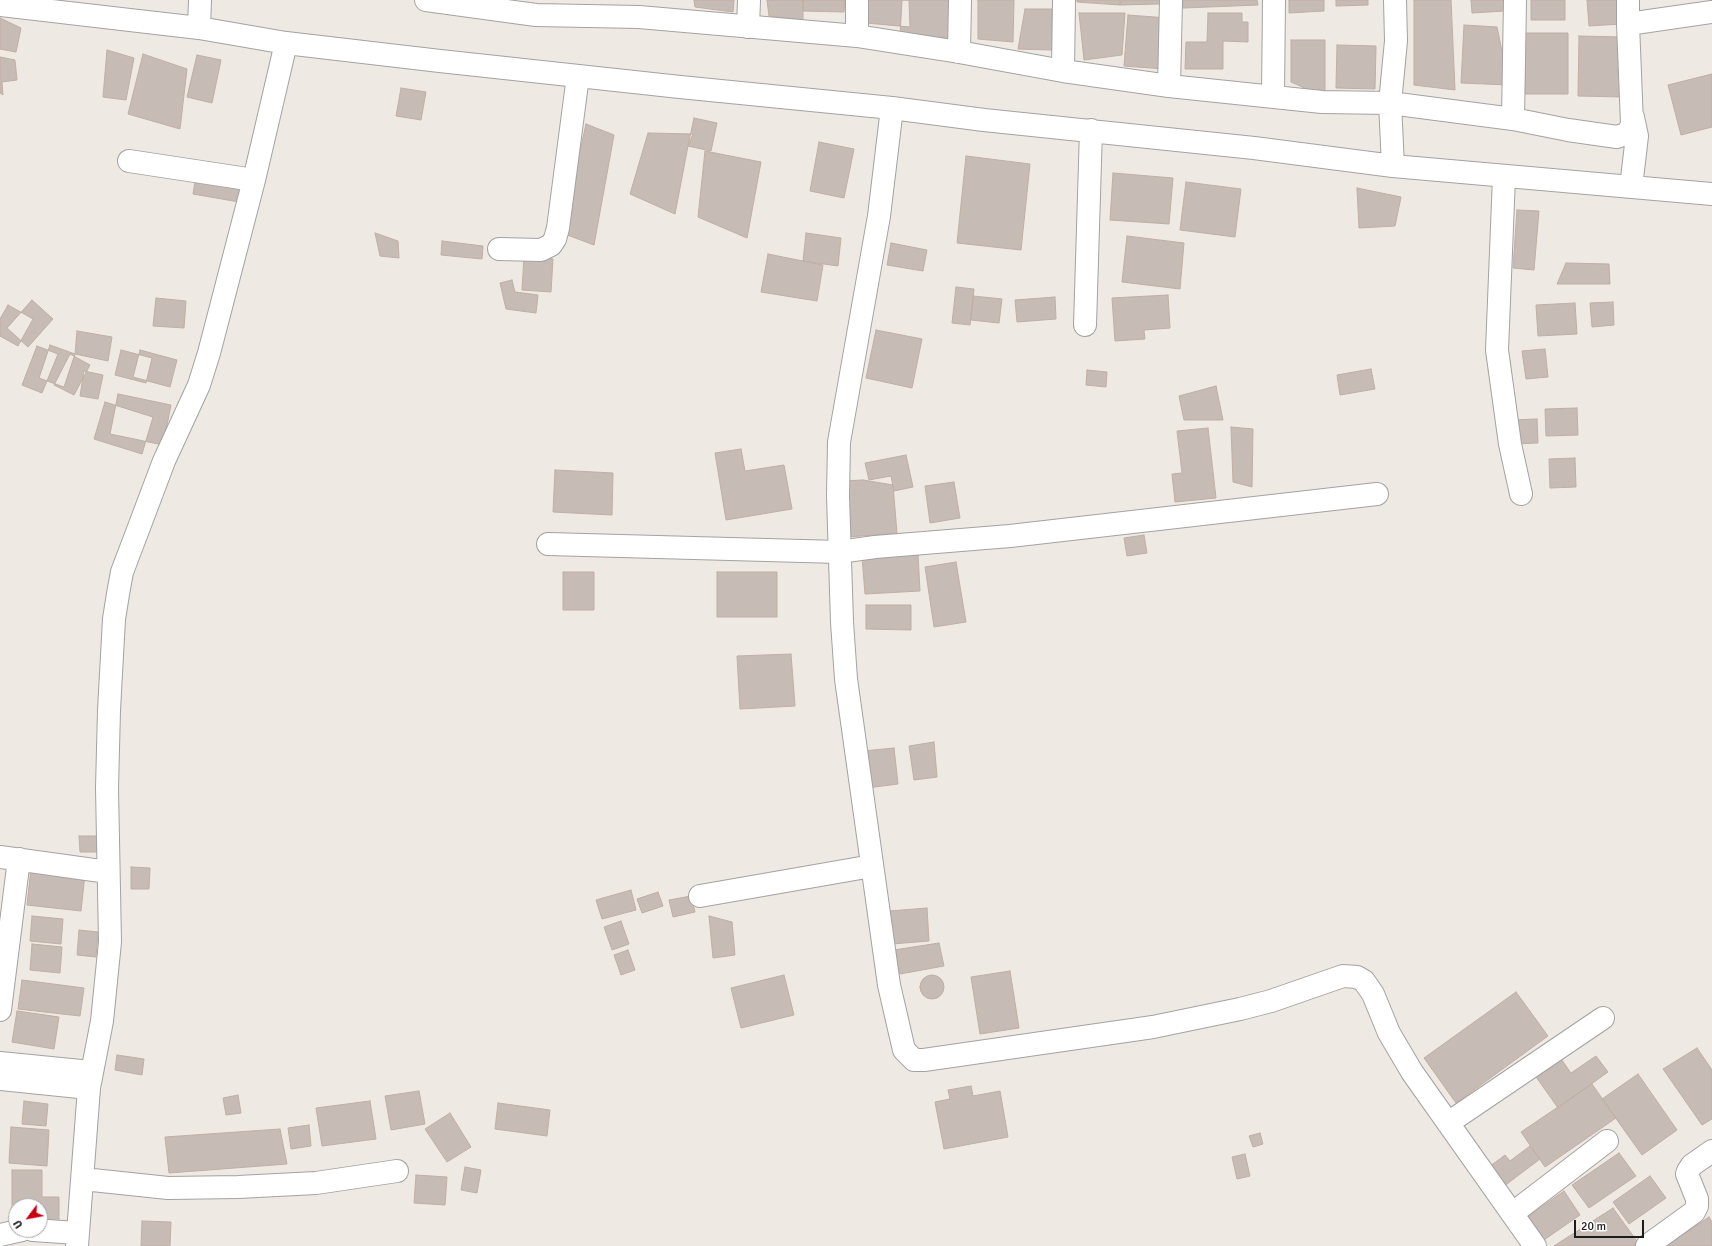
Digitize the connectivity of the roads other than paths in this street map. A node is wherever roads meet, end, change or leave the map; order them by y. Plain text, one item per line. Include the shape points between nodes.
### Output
1 (426, 0) edge
2 (749, 0) edge
3 (857, 0) edge
4 (960, 0) edge
5 (1064, 0) edge
6 (1171, 0) edge
7 (1274, 0) edge
8 (1395, 0) edge
9 (1515, 0) edge
10 (1628, 0) edge
11 (0, 5) edge
12 (536, 7) edge
13 (639, 9) edge
14 (1712, 12) edge
15 (199, 16) edge
16 (1628, 24) junction
17 (748, 27) junction
18 (857, 36) junction
19 (286, 44) junction
20 (959, 52) junction
21 (1064, 71) junction
22 (578, 76) junction
23 (1170, 86) junction
24 (1273, 96) junction
25 (1390, 103) junction
26 (892, 108) junction
27 (1632, 111) junction
28 (1513, 120) junction
29 (1090, 130) junction
30 (1392, 160) junction
31 (129, 161) dead end
32 (1504, 177) junction
33 (254, 180) junction
34 (1631, 187) junction
35 (1712, 194) edge
36 (499, 249) dead end
37 (1085, 325) dead end
38 (1378, 494) dead end
39 (1521, 494) dead end
40 (548, 544) dead end
41 (839, 552) junction
42 (9, 858) edge
43 (872, 866) junction
44 (108, 872) junction
45 (700, 896) dead end
46 (0, 1010) edge
47 (1603, 1018) dead end
48 (0, 1062) edge
49 (0, 1079) edge
50 (90, 1080) junction
51 (1448, 1123) junction
52 (1607, 1141) dead end
53 (1712, 1151) edge
54 (397, 1171) dead end
55 (83, 1179) junction
56 (1513, 1213) junction
57 (48, 1233) edge
58 (77, 1240) edge
59 (1535, 1246) edge
60 (1647, 1246) edge

1 - 12 street
2 - 17 street
3 - 18 street
4 - 20 street
5 - 21 street
6 - 23 street
7 - 24 street
8 - 25 street via 1396,41
9 - 28 street
10 - 16 street
11 - 15 street via 113,20
12 - 13 street
13 - 17 street
14 - 16 street
15 - 19 street
16 - 27 street
17 - 18 street
18 - 20 street
19 - 22 street
19 - 33 street
20 - 21 street
21 - 23 street
22 - 26 street
22 - 36 street via 555,239 541,250
23 - 24 street
24 - 25 street via 1322,102
25 - 28 street
25 - 30 street
26 - 29 street
26 - 41 street via 879,216 839,442
27 - 28 street via 1630,131 1617,136
27 - 34 street via 1637,136
29 - 30 street
29 - 37 street
30 - 32 street
31 - 33 street
32 - 34 street
32 - 39 street via 1497,350 1510,444
33 - 44 street via 199,384 164,461 122,572 114,619 109,710 106,788
34 - 35 street
38 - 41 street via 1010,536
40 - 41 street
41 - 43 street via 846,679
42 - 44 street
42 - 46 street
43 - 45 street
43 - 51 street via 889,985 899,1032 904,1050 914,1060 1031,1046 1153,1027 1240,1009 1343,976 1352,976 1368,986 1405,1062
44 - 50 street via 110,942 102,1021
47 - 51 street
48 - 50 street
49 - 50 street
50 - 55 street
51 - 56 street
52 - 56 street
53 - 60 street via 1692,1165 1688,1171 1697,1199 1694,1212
54 - 55 street via 316,1183 238,1187 168,1188
55 - 58 street
56 - 59 street
57 - 58 street

